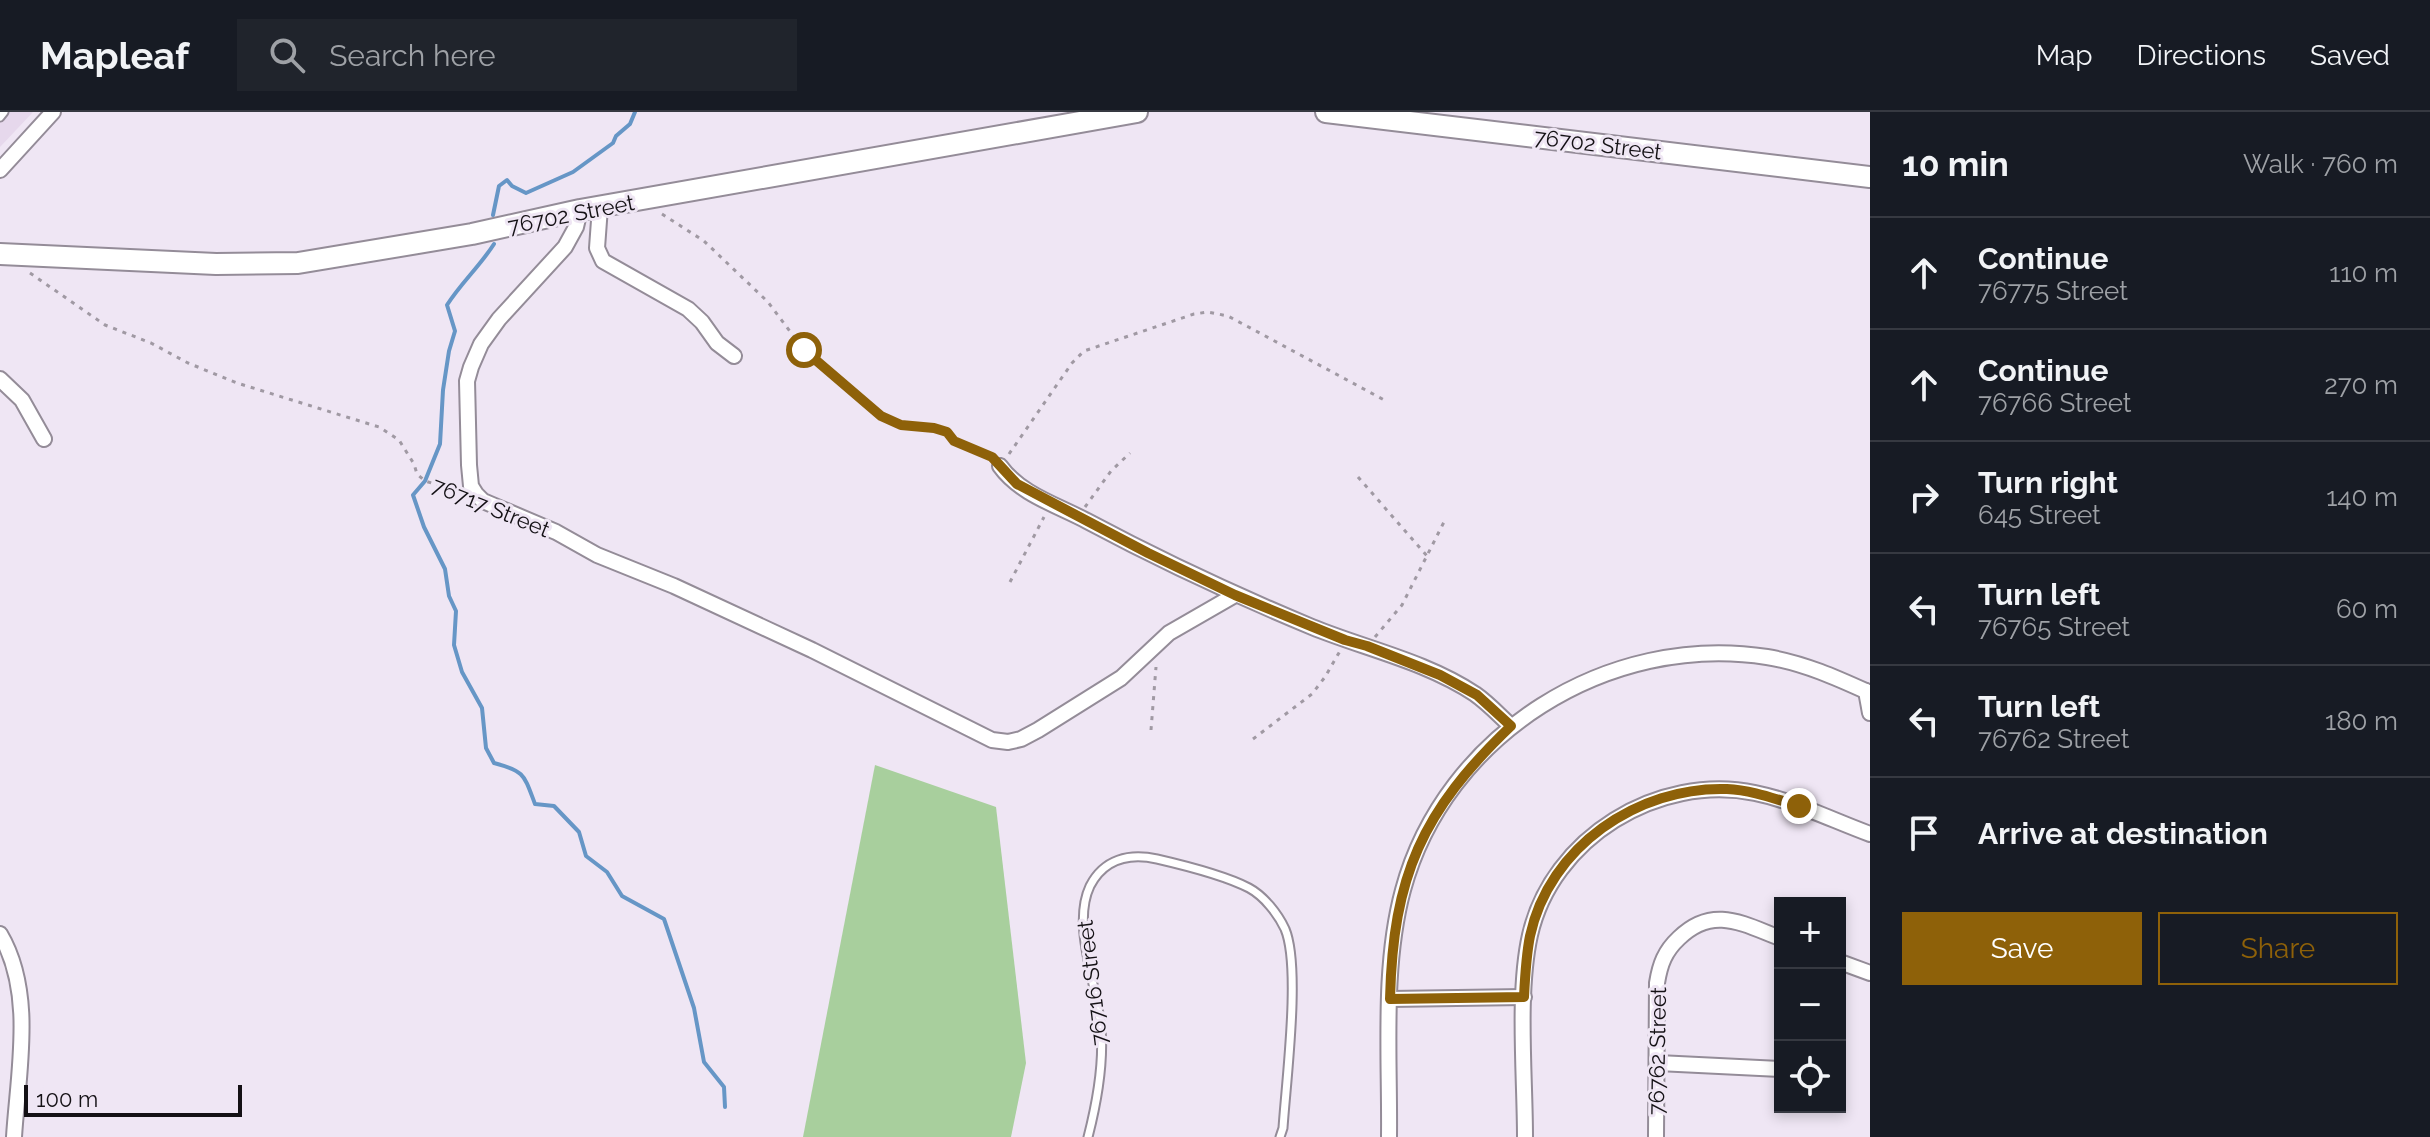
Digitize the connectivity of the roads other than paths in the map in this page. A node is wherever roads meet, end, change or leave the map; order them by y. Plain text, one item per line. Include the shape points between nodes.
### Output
1 (4, 112) edge
2 (53, 112) edge
3 (1137, 112) edge
4 (1326, 112) edge
5 (0, 117) edge
6 (0, 170) edge
7 (1870, 177) edge
8 (590, 208) junction
9 (7, 255) edge
10 (734, 356) dead end
11 (0, 379) edge
12 (44, 439) dead end
13 (1000, 466) road end
14 (1235, 595) junction
15 (1868, 692) edge
16 (1870, 713) edge
17 (1511, 726) junction
18 (1870, 834) edge
19 (0, 934) edge
20 (1774, 936) edge
21 (1846, 964) edge
22 (1870, 973) edge
23 (1524, 997) junction
24 (1390, 999) junction
25 (1658, 1063) junction
26 (1774, 1069) edge
27 (14, 1137) edge
28 (1088, 1137) edge
29 (1280, 1137) edge
30 (1389, 1137) edge
31 (1525, 1137) edge
32 (1656, 1137) edge

1 - 5 lane
2 - 6 street
3 - 8 street, 76702 Street
4 - 7 street, 76702 Street
8 - 9 street, 76702 Street via 298,263
8 - 10 street via 603,261 688,309
8 - 14 street, 76717 Street via 565,247 499,319 471,367 469,465 471,486 483,501 798,643 992,740 1008,742 1121,678 1188,621
11 - 12 street via 22,400
13 - 14 street via 1017,484
14 - 17 street via 1440,675 1477,695
15 - 16 street
15 - 17 street via 1808,666 1766,657 1681,655 1606,673 1568,689
17 - 24 street via 1461,778 1421,840 1395,926
18 - 23 street via 1756,793 1727,789 1645,803 1587,839 1561,867 1530,934
19 - 27 street via 14,961 20,998
20 - 25 street, 76762 Street via 1717,919 1694,926 1668,950 1659,971
21 - 22 street
23 - 24 street
23 - 31 street
24 - 30 street
25 - 26 street
25 - 32 street, 76762 Street
28 - 29 lane, 76716 Street via 1101,1076 1101,1029 1084,910 1100,872 1127,856 1175,863 1251,889 1274,910 1286,931 1291,1012

